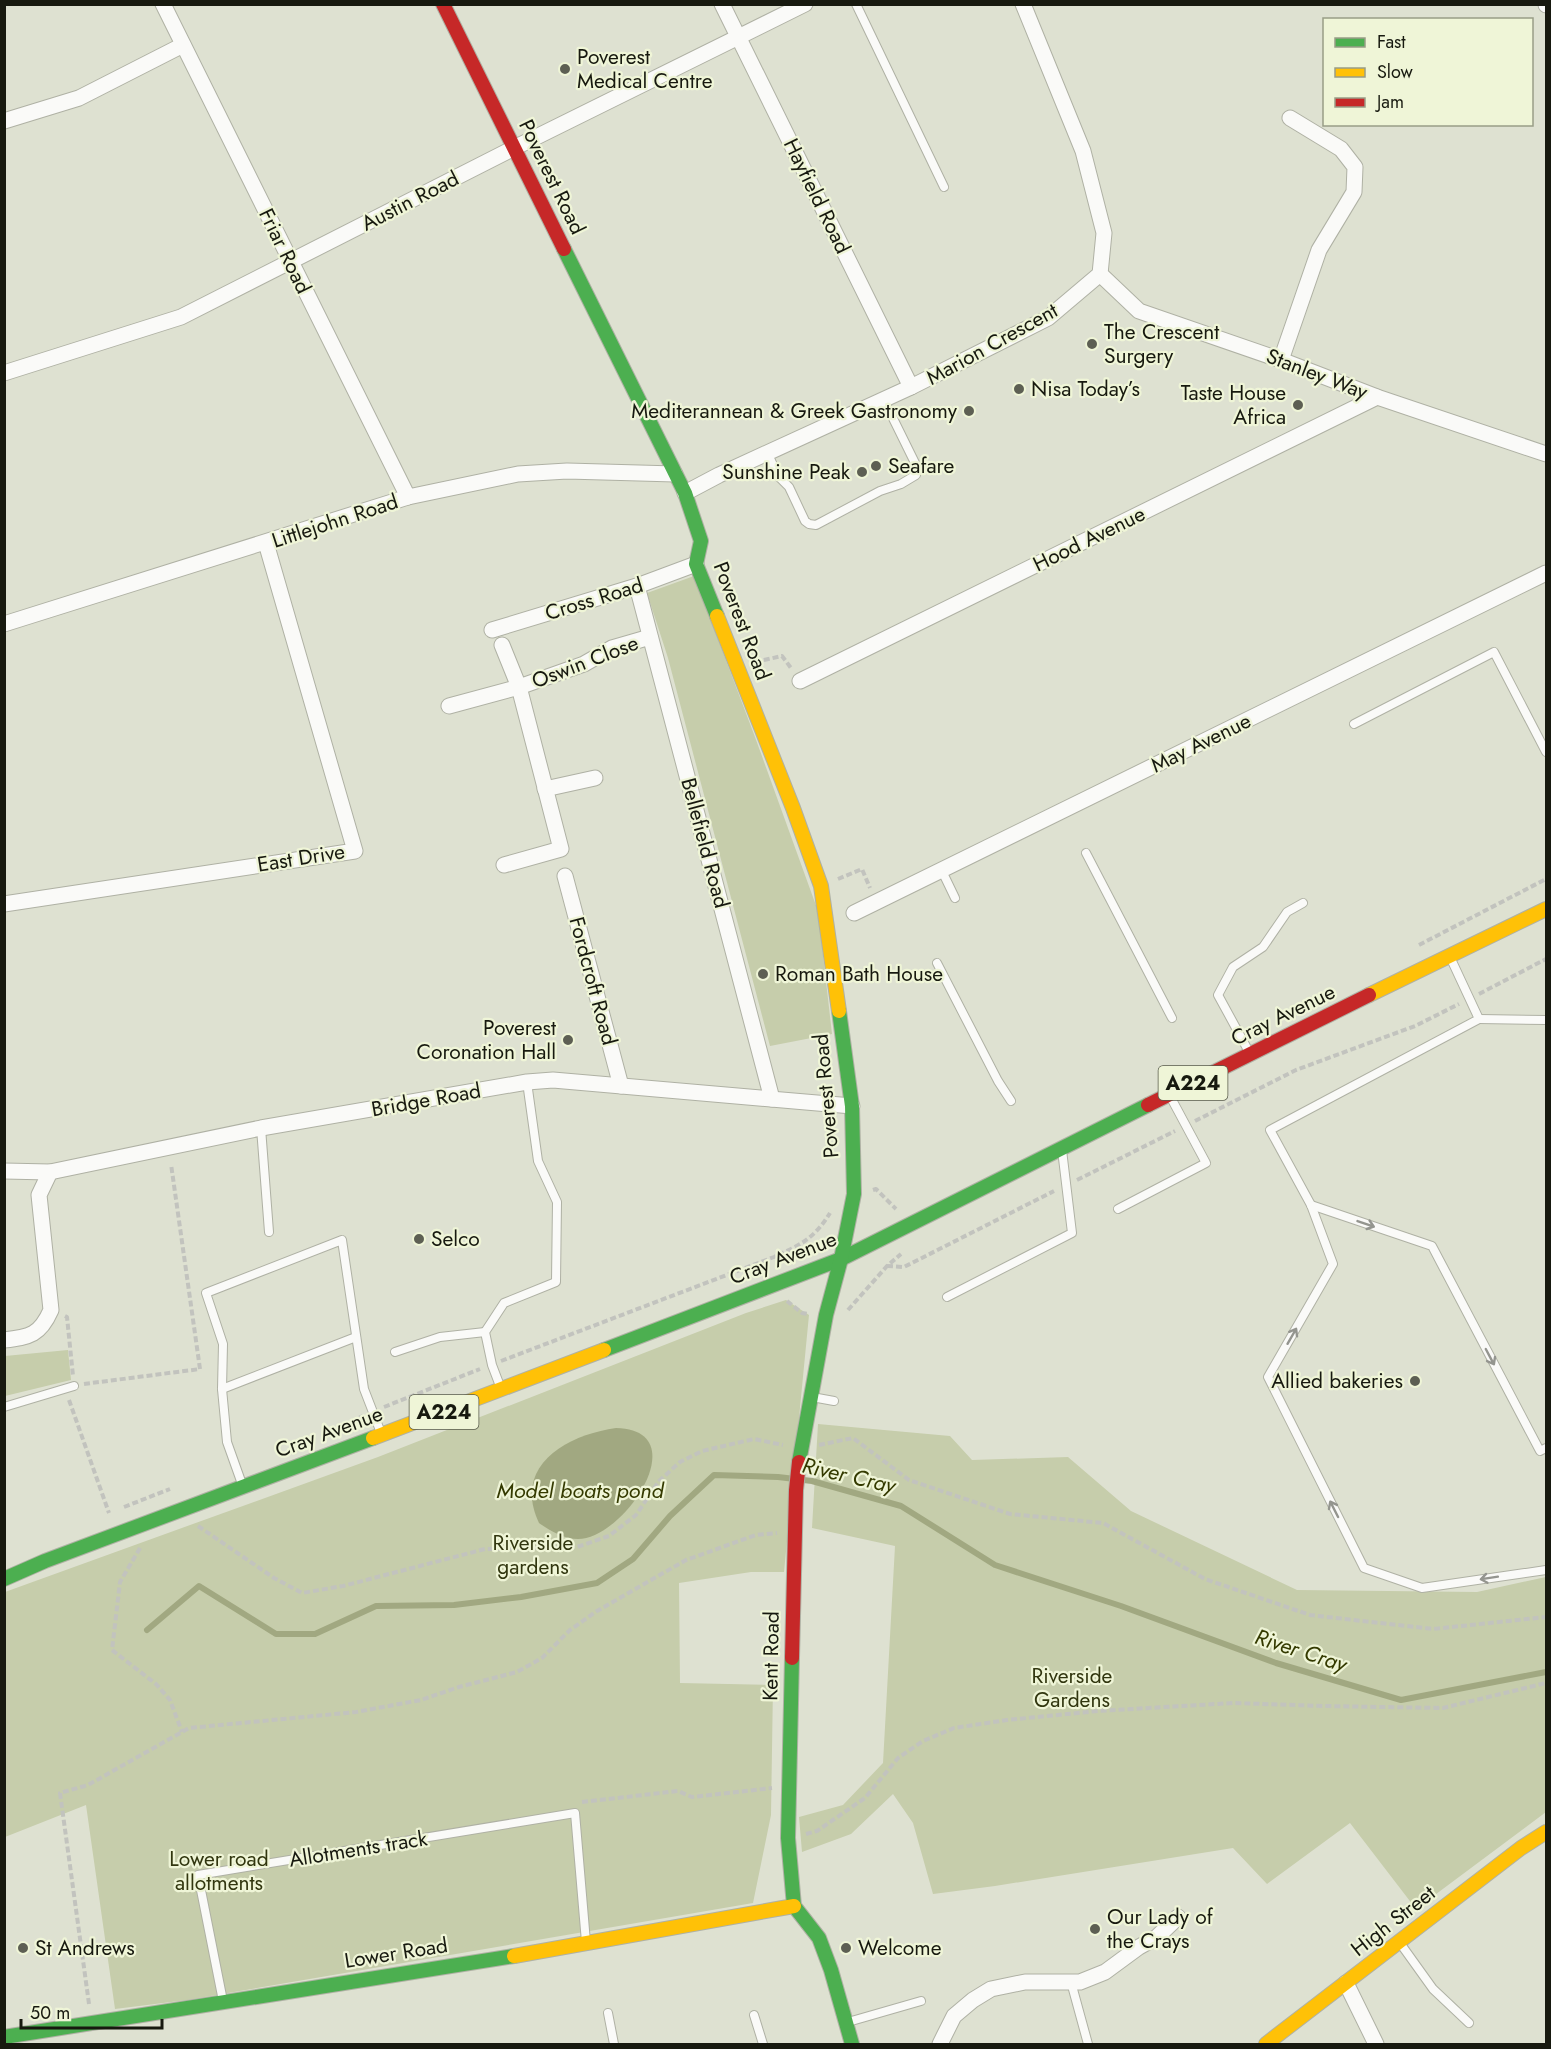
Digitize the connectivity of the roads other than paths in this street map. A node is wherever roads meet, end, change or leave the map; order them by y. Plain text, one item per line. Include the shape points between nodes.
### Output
1 (163, 4) edge
2 (443, 4) edge
3 (722, 4) edge
4 (805, 4) edge
5 (855, 4) edge
6 (1023, 4) edge
7 (738, 38) junction
8 (183, 45) junction
9 (1290, 118) dead end
10 (4, 121) edge
11 (514, 148) junction
12 (944, 187) dead end
13 (291, 261) junction
14 (1100, 274) junction
15 (1281, 360) junction
16 (4, 373) edge
17 (911, 387) junction
18 (1377, 397) junction
19 (884, 400) junction
20 (767, 452) junction
21 (1546, 454) edge
22 (675, 474) junction
23 (685, 493) junction
24 (408, 497) junction
25 (266, 543) junction
26 (696, 564) junction
27 (1546, 573) edge
28 (637, 586) junction
29 (4, 624) edge
30 (492, 630) dead end
31 (650, 637) junction
32 (502, 645) dead end
33 (800, 681) road end
34 (519, 687) junction
35 (449, 706) dead end
36 (1354, 724) dead end
37 (1546, 752) edge
38 (595, 778) dead end
39 (545, 789) junction
40 (1086, 853) dead end
41 (504, 864) dead end
42 (942, 871) junction
43 (565, 876) dead end
44 (955, 898) dead end
45 (1303, 903) dead end
46 (4, 904) edge
47 (1546, 909) edge
48 (854, 913) dead end
49 (1450, 957) junction
50 (937, 963) dead end
51 (1172, 1018) dead end
52 (1479, 1019) junction
53 (1546, 1020) edge
54 (1250, 1053) junction
55 (527, 1082) junction
56 (621, 1086) junction
57 (1169, 1095) junction
58 (772, 1099) junction
59 (1011, 1101) dead end
60 (852, 1106) junction
61 (261, 1128) junction
62 (1062, 1149) junction
63 (4, 1170) edge
64 (50, 1172) junction
65 (1311, 1205) junction
66 (1118, 1209) dead end
67 (269, 1233) dead end
68 (841, 1259) junction
69 (947, 1297) dead end
70 (485, 1332) junction
71 (356, 1337) junction
72 (4, 1340) edge
73 (395, 1352) dead end
74 (74, 1386) road end
75 (222, 1389) junction
76 (501, 1390) junction
77 (810, 1396) junction
78 (834, 1401) dead end
79 (4, 1407) edge
80 (381, 1435) junction
81 (1546, 1448) edge
82 (242, 1485) junction
83 (1546, 1570) edge
84 (4, 1579) edge
85 (1546, 1832) edge
86 (794, 1906) junction
87 (1178, 1917) dead end
88 (1399, 1942) junction
89 (586, 1944) junction
90 (1071, 1981) junction
91 (1346, 1983) junction
92 (921, 2001) dead end
93 (223, 2002) junction
94 (608, 2013) dead end
95 (754, 2015) dead end
96 (846, 2023) junction
97 (1468, 2023) dead end
98 (4, 2037) edge
99 (614, 2044) edge
100 (763, 2044) edge
101 (849, 2044) edge
102 (940, 2044) edge
103 (1088, 2044) edge
104 (1266, 2044) edge
105 (1376, 2044) edge

1 - 8 street, Friar Road
2 - 11 street, Poverest Road
3 - 7 street, Hayfield Road
4 - 7 street, Austin Road
5 - 12 lane
6 - 14 street via 1083,151 1104,233
7 - 11 street, Austin Road
7 - 17 street, Hayfield Road
8 - 10 street via 80,98
8 - 13 street, Friar Road
9 - 15 street via 1341,149 1355,167 1355,176 1354,192 1319,250
11 - 13 street, Austin Road
11 - 22 street, Poverest Road
13 - 16 street, Austin Road via 181,317
13 - 24 street, Friar Road
14 - 15 street, Stanley Way via 1139,311
14 - 17 street, Marion Crescent via 1048,318
15 - 18 street, Stanley Way
17 - 19 street, Marion Crescent
18 - 21 street, Stanley Way
18 - 33 street, Hood Avenue
19 - 20 street, Marion Crescent
19 - 20 lane via 917,472 901,484 816,525 805,521
20 - 23 street, Marion Crescent
22 - 23 street, Poverest Road
22 - 24 street, Littlejohn Road via 518,474
23 - 26 street, Poverest Road via 701,541
24 - 25 street, Littlejohn Road
25 - 29 street, Littlejohn Road
25 - 46 street, East Drive via 355,851
26 - 28 street, Cross Road
26 - 60 street, Poverest Road via 821,886
27 - 42 street, May Avenue
28 - 30 street, Cross Road
28 - 31 street, Bellefield Road
31 - 34 street, Oswin Close via 612,648 584,664
31 - 58 street, Bellefield Road
32 - 34 street, Oswin Close
34 - 35 street, Oswin Close
34 - 39 street, Oswin Close
36 - 37 lane via 1494,652
38 - 39 street
39 - 41 street, Oswin Close via 561,849
40 - 51 lane
42 - 44 lane
42 - 48 street, May Avenue
43 - 56 street, Fordcroft Road
45 - 54 lane via 1287,912 1263,947 1233,967 1218,995
47 - 49 street, Cray Avenue / A224
49 - 52 lane
49 - 54 street, Cray Avenue / A224
50 - 59 lane
52 - 53 lane
52 - 65 lane via 1270,1130
54 - 57 street, Cray Avenue / A224
55 - 56 street, Bridge Road via 553,1080
55 - 61 street, Bridge Road
55 - 70 lane via 538,1161 557,1202 556,1282 504,1303
56 - 58 street, Bridge Road
57 - 62 street, Cray Avenue / A224
57 - 66 lane via 1206,1163
58 - 60 street, Bridge Road
60 - 68 street, Poverest Road via 854,1194
61 - 64 street, Bridge Road
61 - 67 lane
62 - 68 street, Cray Avenue / A224
62 - 69 lane via 1072,1233
63 - 64 street, Bridge Road
64 - 72 street via 39,1195 51,1310 44,1327 27,1337
65 -> 81 lane via 1432,1246 1540,1451
83 -> 65 lane via 1422,1588 1364,1568 1268,1377 1333,1264
68 - 76 street, Cray Avenue / A224
68 - 77 street, Kent Road
70 - 73 lane via 440,1337
70 - 76 lane
71 - 75 lane
71 - 75 lane via 342,1240 206,1293 223,1344
71 - 80 lane via 364,1389
74 - 79 lane
75 - 82 lane via 227,1442
76 - 80 street, Cray Avenue / A224
77 - 78 lane
77 - 86 street, Kent Road via 796,1490 788,1838
80 - 82 street, Cray Avenue / A224
82 - 84 street, Cray Avenue / A224
85 - 88 street, High Street
86 - 89 street, Lower Road
86 - 96 street via 819,1938
87 - 90 street via 1157,1937 1105,1972 1080,1982
88 - 91 street, High Street
88 - 97 lane via 1433,1989
89 - 93 street, Lower Road
89 - 93 lane, Allotments track via 575,1813 198,1875
90 - 102 street via 1025,1982 991,1989 954,2016
90 - 103 lane
91 - 104 street, High Street
91 - 105 street
92 - 96 lane
93 - 98 street, Lower Road
94 - 99 lane
95 - 100 lane
96 - 101 street

